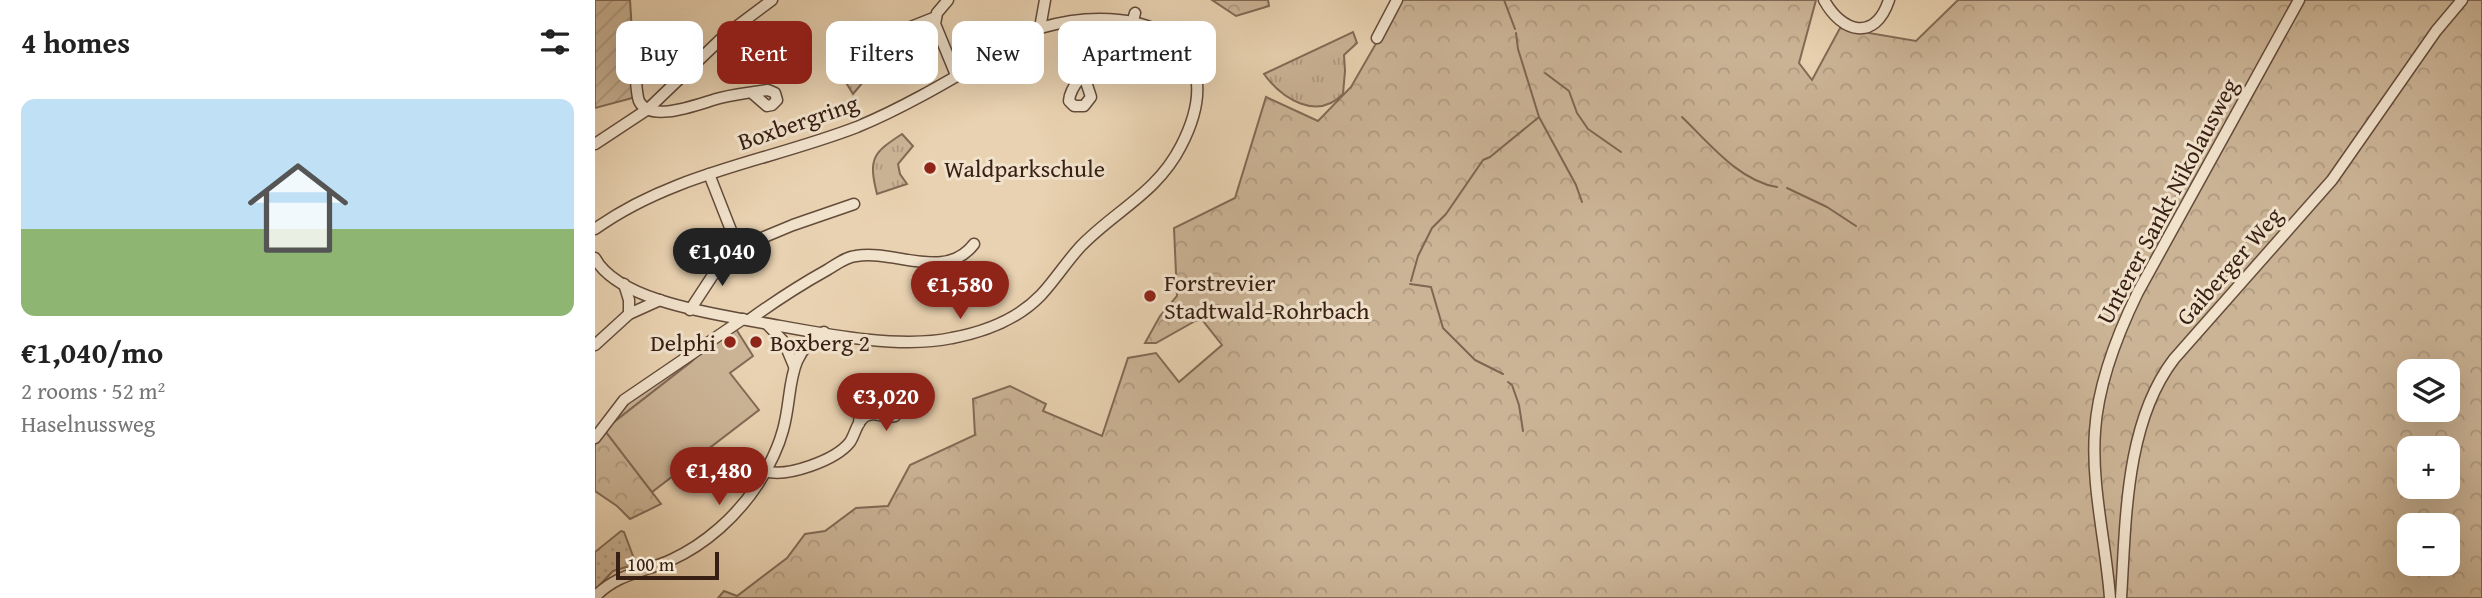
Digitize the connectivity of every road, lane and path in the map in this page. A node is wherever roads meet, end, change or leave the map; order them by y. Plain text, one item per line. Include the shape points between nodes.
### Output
1 (772, 0) edge
2 (948, 0) edge
3 (1045, 0) edge
4 (1397, 0) edge
5 (1824, 0) edge
6 (1889, 0) edge
7 (2299, 0) edge
8 (2462, 0) edge
9 (1135, 13) junction
10 (936, 17) junction
11 (926, 21) edge
12 (1040, 21) edge
13 (1132, 21) edge
14 (1044, 26) edge
15 (1377, 38) dead end
16 (952, 64) edge
17 (952, 78) edge
18 (637, 84) edge
19 (751, 93) dead end
20 (648, 109) junction
21 (595, 144) edge
22 (709, 174) junction
23 (854, 204) dead end
24 (595, 230) edge
25 (974, 243) dead end
26 (738, 248) junction
27 (595, 258) edge
28 (600, 270) edge
29 (624, 284) junction
30 (660, 300) junction
31 (690, 310) junction
32 (629, 314) junction
33 (714, 315) junction
34 (746, 320) junction
35 (705, 323) dead end
36 (767, 324) junction
37 (825, 332) junction
38 (595, 345) edge
39 (794, 366) junction
40 (859, 424) dead end
41 (595, 438) edge
42 (765, 471) junction
43 (595, 597) edge
44 (2110, 598) edge
45 (2121, 598) edge

1 - 20 street via 724,36
2 - 10 street
3 - 12 street
4 - 15 street
5 - 6 street via 1837,19 1857,29 1877,21
7 - 44 street, Unterer Sankt Nikolausweg via 2117,335 2095,431
8 - 45 street, Gaiberger Weg via 2332,180 2159,381 2136,446
9 - 13 street
9 - 14 street, Boxbergring via 1086,13
9 - 37 street, Boxbergring via 1176,35 1196,80 1196,102 1187,133 1154,186 1083,244 1039,297 1000,323 960,337 915,343
10 - 11 street
10 - 16 street via 939,37
17 - 22 street, Boxbergring via 857,127
18 - 20 street via 639,99
19 - 20 street via 678,111
20 - 21 street
22 - 24 street, Boxbergring via 637,202
22 - 26 street
23 - 26 street
25 - 34 street via 959,257 941,263 853,256
26 - 31 street via 728,252
27 - 28 street, Boxbergring
28 - 29 street, Boxbergring
29 - 30 street, Boxbergring
29 - 32 street
30 - 31 street, Boxbergring
30 - 32 street
31 - 33 street, Boxbergring
32 - 38 street
33 - 34 street, Boxbergring
33 - 35 street
34 - 36 street, Boxbergring
34 - 41 street via 624,400
36 - 37 street, Boxbergring
36 - 39 street via 786,346
37 - 39 street via 806,346
39 - 42 street via 783,431
40 - 42 street via 850,442 835,455 782,474
42 - 43 street via 749,497 704,541 669,561 619,579

